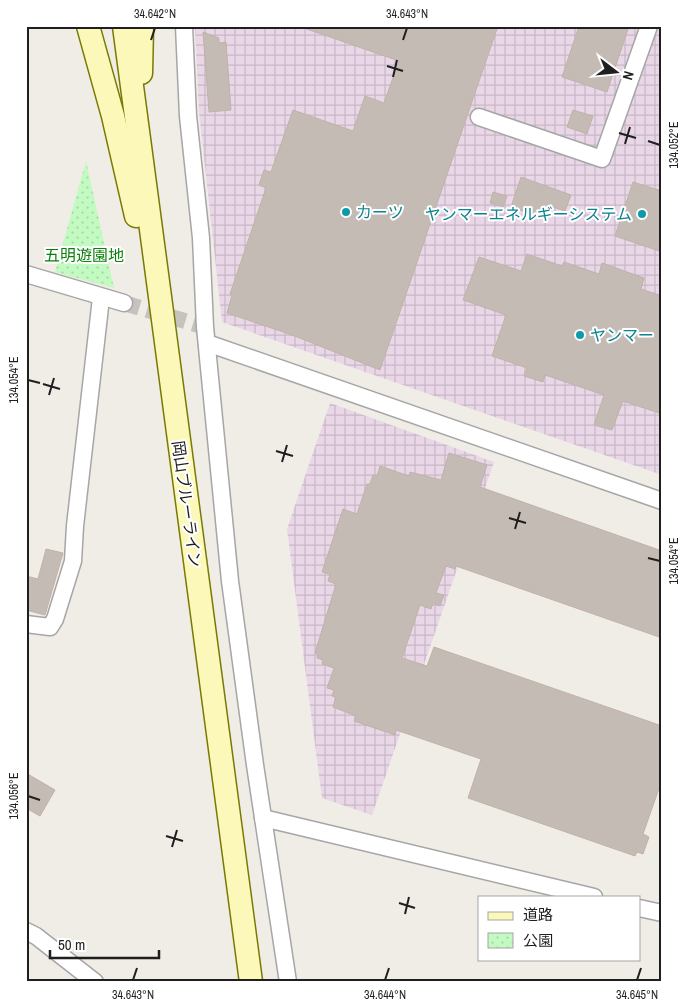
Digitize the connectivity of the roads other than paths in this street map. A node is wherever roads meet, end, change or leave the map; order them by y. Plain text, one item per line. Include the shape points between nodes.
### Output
1 (88, 26) edge
2 (124, 26) edge
3 (142, 26) edge
4 (184, 26) edge
5 (650, 26) edge
6 (136, 114) junction
7 (479, 117) dead end
8 (26, 274) edge
9 (101, 298) junction
10 (124, 303) tunnel mouth
11 (207, 343) junction
12 (166, 346) junction
13 (662, 502) edge
14 (26, 624) edge
15 (263, 818) junction
16 (590, 896) edge
17 (640, 908) edge
18 (662, 913) edge
19 (26, 931) edge
20 (95, 982) edge
21 (251, 982) edge
22 (288, 982) edge

1 - 12 main road via 113,116
2 - 6 main road, 岡山ブルーライン
3 - 6 main road
4 - 11 street via 188,116 201,238
5 - 7 street via 602,159
6 - 12 main road, 岡山ブルーライン
8 - 9 street
9 - 10 street
9 - 14 street via 73,561 50,627
11 - 13 street
11 - 15 street via 230,581
12 - 21 main road, 岡山ブルーライン
15 - 16 street
15 - 22 street
17 - 18 street
19 - 20 street

